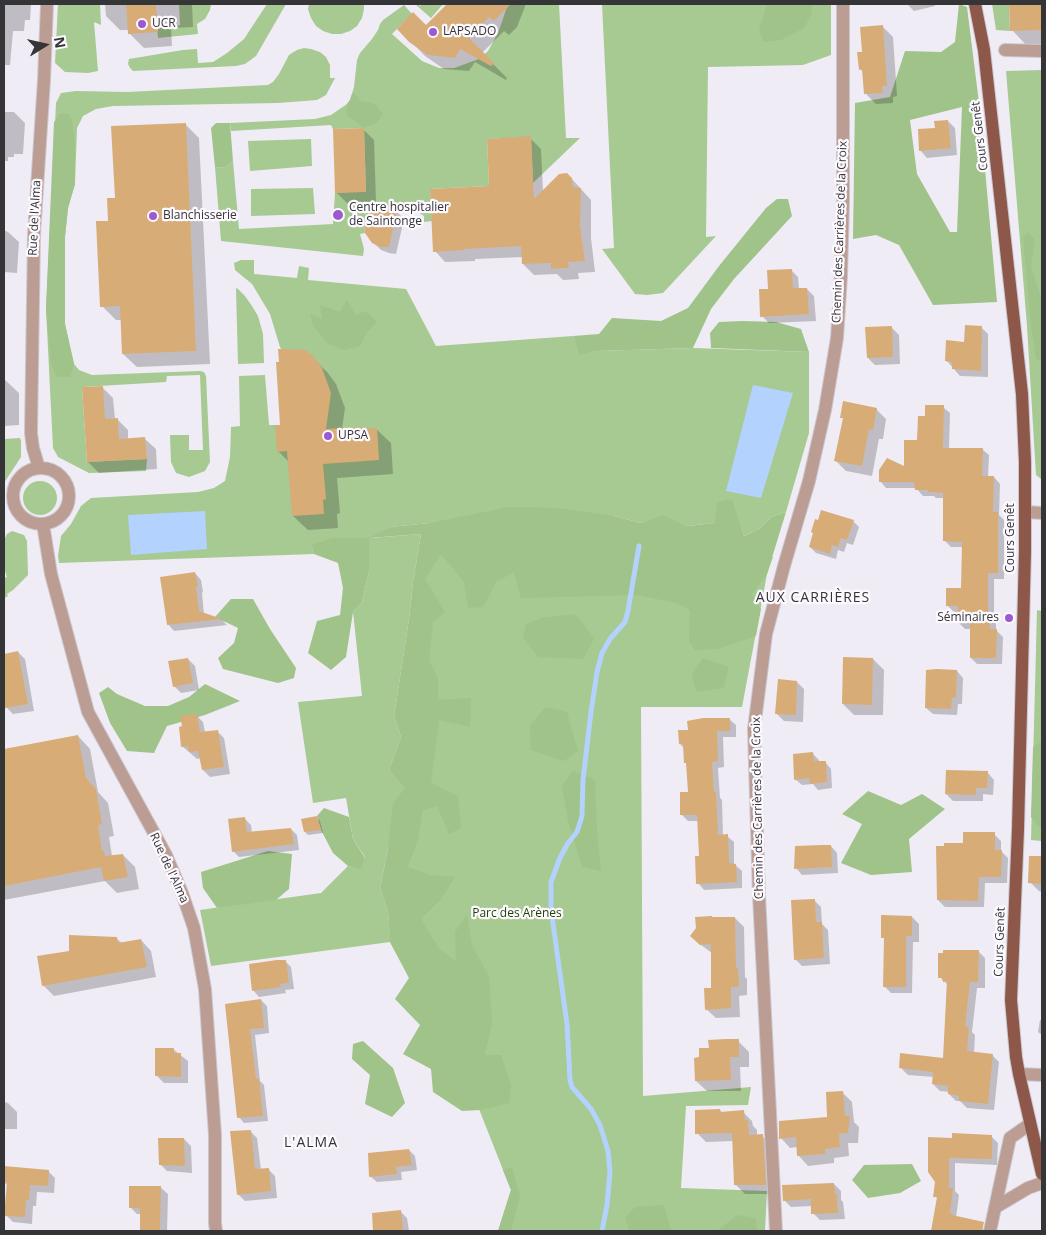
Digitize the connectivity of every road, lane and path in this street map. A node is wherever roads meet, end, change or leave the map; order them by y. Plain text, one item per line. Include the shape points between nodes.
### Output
1 (47, 4) edge
2 (843, 4) edge
3 (975, 4) edge
4 (1005, 50) dead end
5 (1042, 51) edge
6 (39, 468) junction
7 (1026, 512) junction
8 (1042, 513) edge
9 (43, 524) junction
10 (1019, 1074) junction
11 (1042, 1075) edge
12 (1030, 1124) junction
13 (1042, 1174) edge
14 (1042, 1183) edge
15 (996, 1208) junction
16 (216, 1231) edge
17 (776, 1231) edge
18 (990, 1231) edge

1 - 6 street, Rue de l'Alma via 34,234 32,433
2 - 17 street, Chemin des Carrières de la Croix via 841,276 836,338 813,464 766,634 754,728
3 - 7 main road, Cours Genêt via 984,50 1022,394
4 - 5 street
6 - 9 street via 30,470 16,482 13,500 21,516
6 - 9 street via 49,468 58,473 68,488 69,497 64,512
7 - 8 street
7 - 10 main road, Cours Genêt via 1011,1000
9 - 16 street, Rue de l'Alma via 55,592 88,712 166,855 194,928 205,989 208,1029 215,1135
10 - 11 street
10 - 12 main road, Cours Genêt
12 - 13 main road, Cours Genêt
12 - 15 street via 1010,1138
14 - 15 street
15 - 18 street

